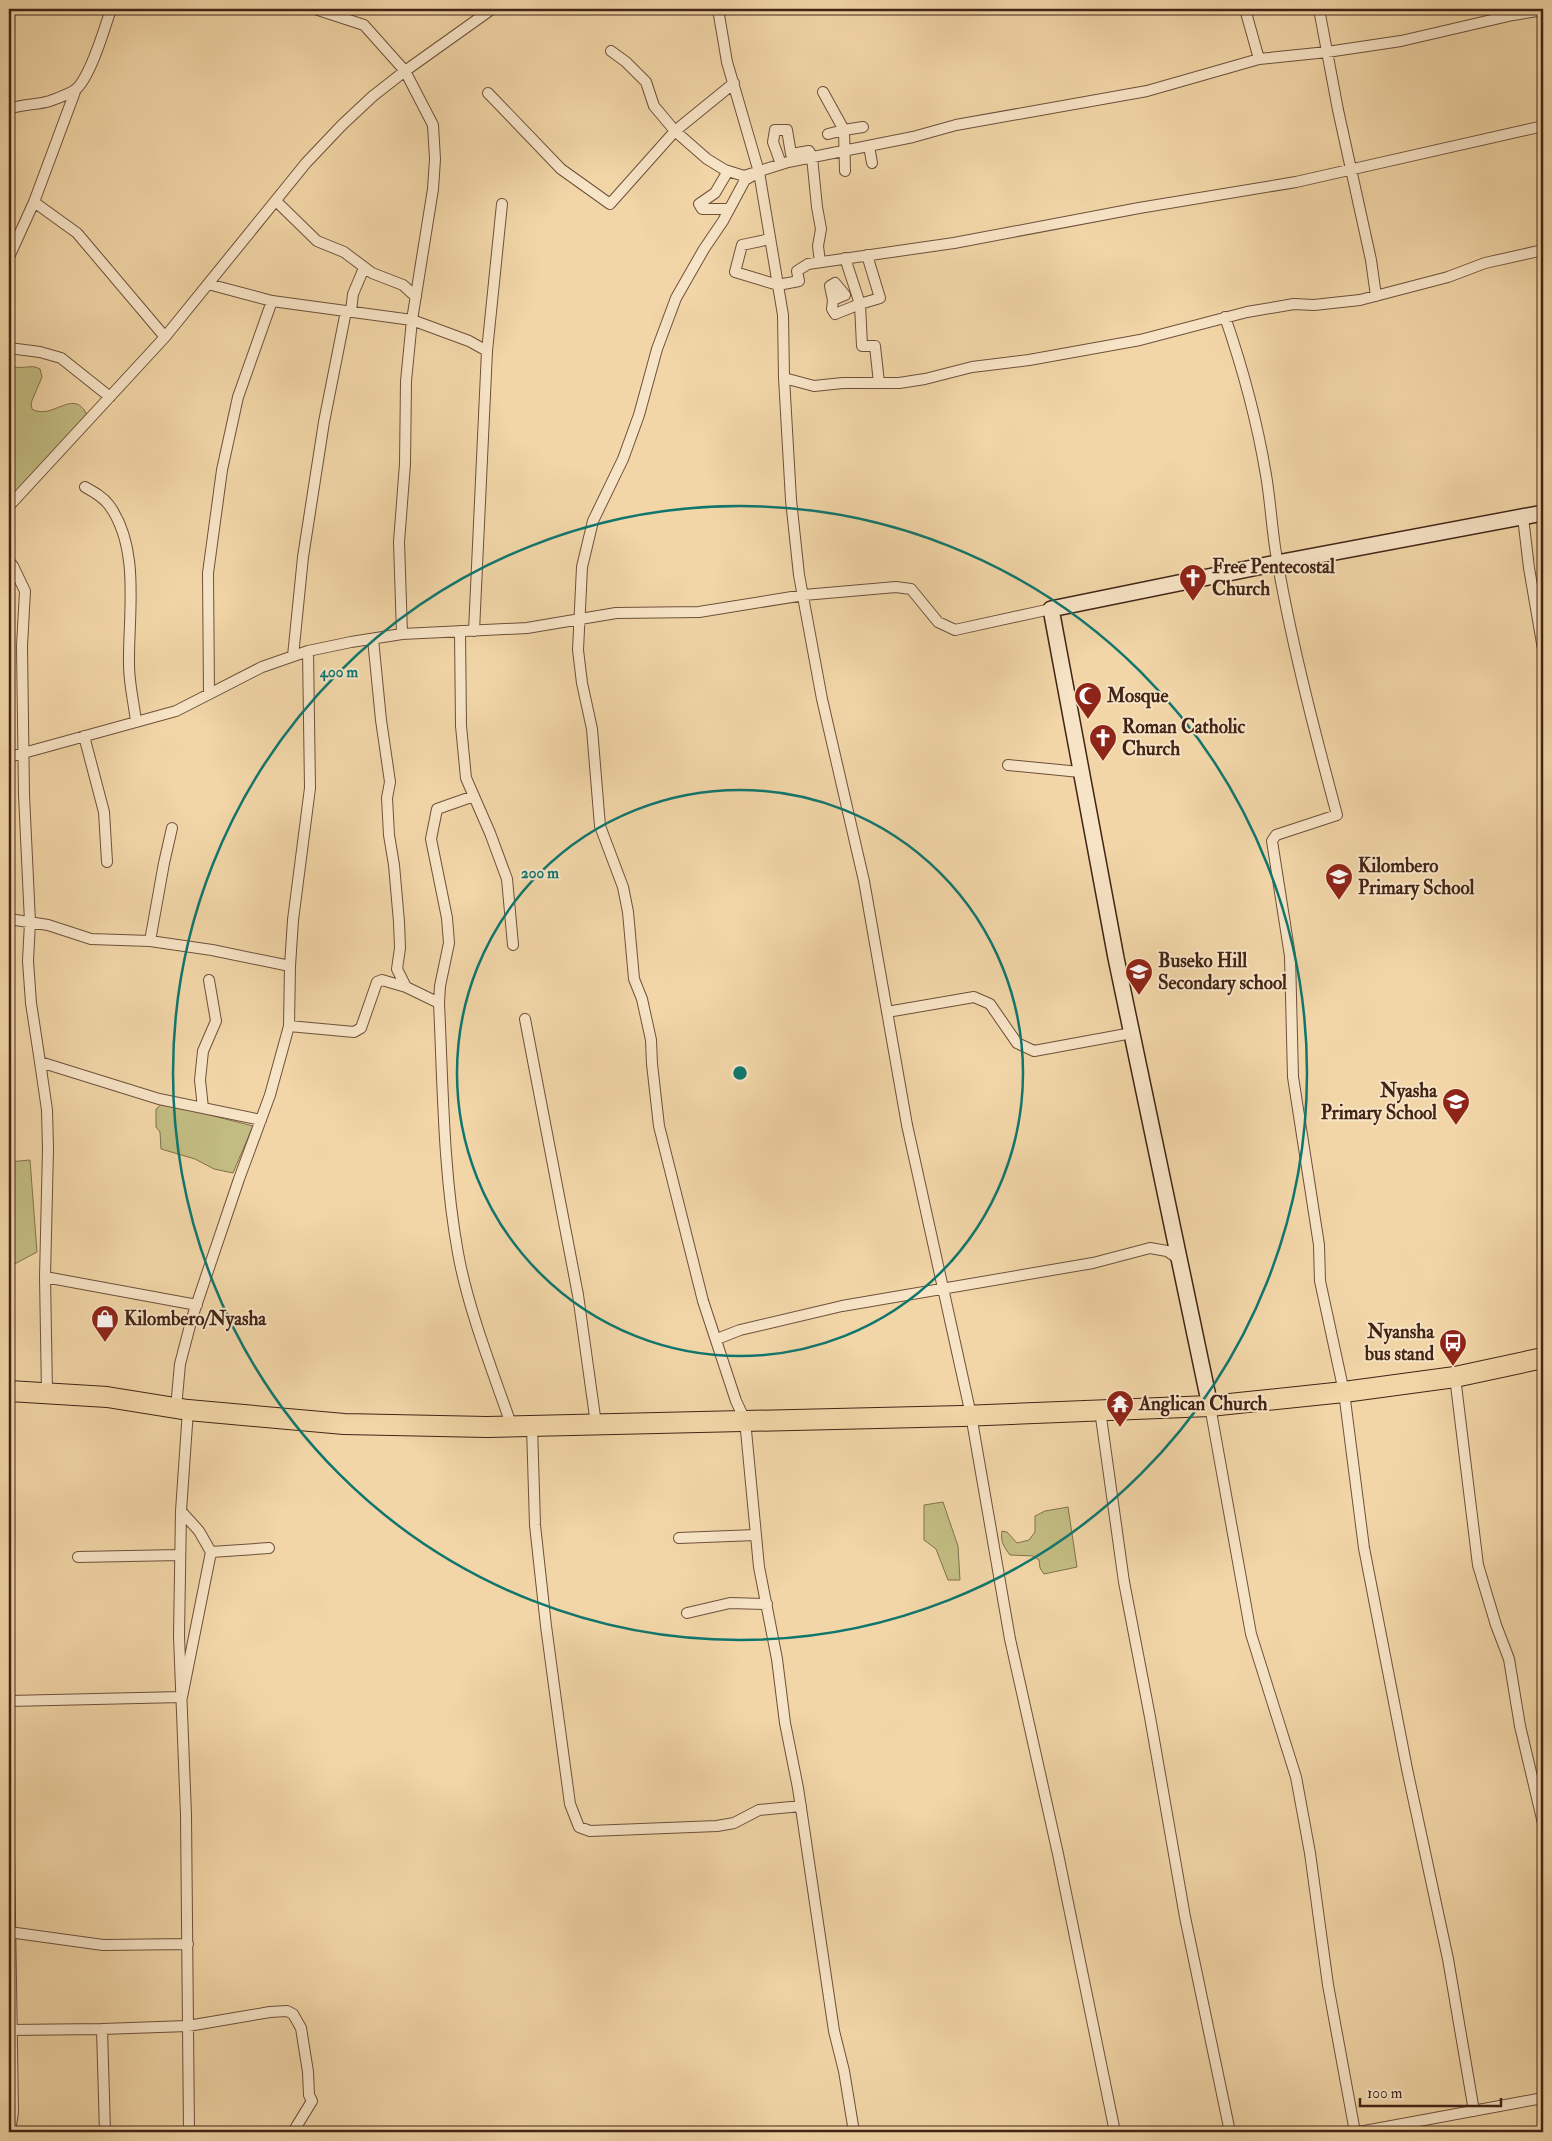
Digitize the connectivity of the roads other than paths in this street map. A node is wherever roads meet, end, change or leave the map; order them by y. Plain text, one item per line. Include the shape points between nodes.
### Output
1 (52, 9) edge
2 (111, 9) edge
3 (316, 9) edge
4 (492, 9) edge
5 (718, 9) edge
6 (1245, 9) edge
7 (1319, 9) edge
8 (1543, 10) edge
9 (330, 11) edge
10 (611, 51) dead end
11 (1327, 52) junction
12 (1259, 59) junction
13 (405, 71) junction
14 (734, 83) junction
15 (76, 89) junction
16 (823, 92) dead end
17 (488, 93) dead end
18 (9, 109) edge
19 (1543, 126) edge
20 (863, 127) dead end
21 (844, 130) junction
22 (675, 131) junction
23 (828, 134) dead end
24 (869, 146) junction
25 (843, 151) junction
26 (812, 157) junction
27 (872, 162) dead end
28 (781, 164) junction
29 (1351, 169) junction
30 (728, 171) junction
31 (845, 171) dead end
32 (759, 172) junction
33 (276, 201) junction
34 (34, 202) junction
35 (502, 204) dead end
36 (729, 210) junction
37 (770, 239) junction
38 (1543, 250) edge
39 (867, 255) junction
40 (9, 257) edge
41 (845, 258) junction
42 (820, 262) junction
43 (364, 268) junction
44 (208, 284) junction
45 (778, 285) junction
46 (1376, 296) junction
47 (416, 297) junction
48 (833, 300) dead end
49 (272, 301) junction
50 (860, 304) junction
51 (348, 311) junction
52 (1225, 317) junction
53 (412, 320) junction
54 (166, 337) junction
55 (9, 348) edge
56 (487, 351) junction
57 (784, 378) junction
58 (878, 383) junction
59 (110, 397) junction
60 (85, 487) dead end
61 (9, 506) edge
62 (1543, 513) edge
63 (1523, 518) junction
64 (9, 561) edge
65 (1277, 563) junction
66 (804, 596) junction
67 (1051, 609) junction
68 (578, 618) junction
69 (460, 631) junction
70 (474, 631) junction
71 (402, 634) junction
72 (373, 639) junction
73 (1543, 649) edge
74 (308, 652) junction
75 (293, 656) junction
76 (209, 694) junction
77 (136, 722) junction
78 (84, 736) junction
79 (25, 751) junction
80 (9, 756) edge
81 (1008, 765) dead end
82 (1080, 772) junction
83 (474, 796) junction
84 (172, 828) dead end
85 (106, 862) dead end
86 (9, 919) edge
87 (30, 922) junction
88 (150, 941) junction
89 (513, 944) dead end
90 (290, 966) junction
91 (208, 980) dead end
92 (406, 987) junction
93 (439, 1004) junction
94 (887, 1012) junction
95 (525, 1019) dead end
96 (289, 1026) junction
97 (1132, 1032) junction
98 (40, 1062) junction
99 (203, 1108) junction
100 (261, 1120) junction
101 (1180, 1260) junction
102 (45, 1277) junction
103 (943, 1289) junction
104 (197, 1304) junction
105 (716, 1339) junction
106 (1543, 1358) edge
107 (1455, 1376) junction
108 (9, 1391) edge
109 (1344, 1392) junction
110 (47, 1393) junction
111 (1210, 1406) junction
112 (182, 1409) junction
113 (1100, 1410) junction
114 (970, 1415) junction
115 (744, 1420) junction
116 (596, 1424) junction
117 (532, 1426) junction
118 (512, 1427) junction
119 (181, 1511) junction
120 (756, 1536) junction
121 (679, 1538) dead end
122 (269, 1548) dead end
123 (211, 1552) junction
124 (180, 1555) junction
125 (78, 1557) dead end
126 (767, 1604) junction
127 (687, 1613) dead end
128 (182, 1698) junction
129 (9, 1701) edge
130 (801, 1806) junction
131 (1543, 1823) edge
132 (9, 1852) edge
133 (10, 1932) edge
134 (188, 1944) junction
135 (188, 2026) junction
136 (102, 2029) junction
137 (10, 2030) edge
138 (1543, 2098) edge
139 (1474, 2111) junction
140 (10, 2132) edge
141 (105, 2132) edge
142 (189, 2132) edge
143 (293, 2132) edge
144 (854, 2132) edge
145 (1115, 2132) edge
146 (1230, 2132) edge
147 (1355, 2132) edge
148 (1359, 2132) edge

1 - 2 street
2 - 15 street via 96,54
3 - 9 street
4 - 13 street
5 - 14 street
6 - 12 street
7 - 11 street
8 - 11 street via 1402,41
9 - 13 street via 364,26
10 - 22 street via 646,82 654,106
11 - 12 street
11 - 29 street
12 - 24 street via 1147,91 956,125
13 - 33 street via 342,125
13 - 47 street via 433,125 435,152 433,189
14 - 22 street
14 - 32 street
15 - 18 street via 46,102
15 - 34 street
16 - 21 street
17 - 22 street via 561,169 610,204
19 - 29 street
20 - 21 street
21 - 23 street
21 - 25 street
22 - 30 street
24 - 25 street
24 - 27 street
25 - 26 street
25 - 31 street
26 - 28 street
26 - 28 street via 809,151 791,154 786,130 775,130 773,142
26 - 42 street via 821,229
28 - 32 street
29 - 39 street via 1296,182
29 - 46 street
30 - 32 street via 744,176
30 - 36 street via 715,194 699,204 702,209
32 - 36 street via 745,180
32 - 37 street
33 - 43 street via 317,241 344,252
33 - 44 street
34 - 40 street
34 - 54 street via 77,233
35 - 56 street
36 - 68 street via 676,298 657,349 639,415 593,521 582,567
37 - 45 street
37 - 45 street via 742,245 735,272
38 - 46 street via 1485,263 1448,277
39 - 41 street
39 - 50 street via 880,298
41 - 42 street
41 - 50 street
42 - 45 street via 797,270 799,281
43 - 47 street via 403,285
43 - 51 street
44 - 49 street
44 - 54 street
45 - 57 street via 783,316
46 - 52 street via 1343,303 1294,304
47 - 53 street
48 - 50 street via 835,314
49 - 51 street
49 - 76 street via 238,397 222,470 208,573
50 - 58 street via 862,346 875,346
51 - 53 street
51 - 75 street via 324,422 303,557
52 - 58 street via 1103,347 972,367 926,379
52 - 65 street via 1247,386 1266,474
53 - 56 street
53 - 71 street via 406,375 405,464 399,542
54 - 59 street
55 - 59 street via 61,358
56 - 70 street
57 - 58 street via 814,386
57 - 66 street via 791,500
59 - 61 street
60 - 77 street via 110,505 126,545 131,586 129,666
62 - 63 street
63 - 65 street
63 - 73 street
64 - 79 street via 25,591 22,646
65 - 67 street
65 - 109 street via 1337,815 1276,836 1272,841 1290,956 1293,1076 1319,1245 1320,1281
66 - 67 street via 896,587 911,589 938,622 955,630
66 - 68 street via 699,612 616,613
66 - 94 street via 830,740 864,881
67 - 82 street
68 - 70 street via 527,628
68 - 105 street via 578,650 592,729 600,826 623,887 634,979 651,1040 659,1126 703,1302
69 - 70 street
69 - 71 street
69 - 83 street via 461,726 466,778
71 - 72 street
72 - 74 street
72 - 92 street via 390,782 389,835 400,948 397,969
74 - 75 street
74 - 90 street via 310,788
75 - 76 street via 262,667
76 - 77 street via 176,711
77 - 78 street
78 - 79 street
78 - 85 street via 104,812
79 - 80 street
79 - 87 street
81 - 82 street
82 - 97 street
83 - 89 street via 507,879
83 - 93 street via 437,809 431,839 449,943
84 - 88 street
86 - 87 street
87 - 88 street via 91,939
87 - 98 street via 28,961
88 - 90 street
90 - 96 street
91 - 99 street via 216,1021 203,1051 200,1080
92 - 93 street
92 - 96 street via 382,980 377,982 361,1028 354,1032
93 - 118 street via 449,1188 458,1254 474,1314
94 - 97 street via 974,997 990,1004 1018,1043 1034,1051
94 - 103 street
95 - 116 street via 578,1295
96 - 100 street
97 - 101 street
98 - 99 street via 159,1099
98 - 102 street via 47,1110 48,1149
99 - 100 street
100 - 104 street
101 - 103 street via 1167,1251 1150,1248 1093,1263
101 - 111 street
102 - 104 street
102 - 110 street
103 - 105 street via 842,1306 740,1330
103 - 114 street
104 - 112 street via 180,1364
105 - 115 street
106 - 107 highway
107 - 109 highway
107 - 131 street via 1478,1565 1509,1659 1520,1726
108 - 110 highway
109 - 111 highway
109 - 139 street via 1364,1548 1448,1959
110 - 112 highway via 107,1397
111 - 113 highway
111 - 147 street via 1251,1634 1296,1777 1328,1985
112 - 118 highway via 344,1424
112 - 119 street
113 - 114 highway
113 - 146 street via 1124,1582 1185,1917
114 - 115 highway
114 - 145 street via 1010,1639
115 - 116 highway
115 - 120 street
116 - 117 highway
117 - 118 highway
117 - 130 street via 535,1525 546,1626 570,1804 579,1827 590,1831 717,1826 734,1823 759,1810
119 - 123 street via 199,1531
119 - 124 street
120 - 121 street
120 - 126 street
122 - 123 street
123 - 128 street
124 - 125 street
124 - 128 street
126 - 127 street via 730,1603
126 - 130 street
128 - 129 street
128 - 134 street
130 - 144 street via 834,2031
132 - 133 street
133 - 134 street via 103,1945
133 - 137 street
134 - 135 street
135 - 136 street
135 - 142 street
135 - 143 street via 270,2012 293,2014 301,2028 312,2101
136 - 137 street
136 - 141 street
137 - 140 street via 13,2112
138 - 139 street
139 - 148 street

